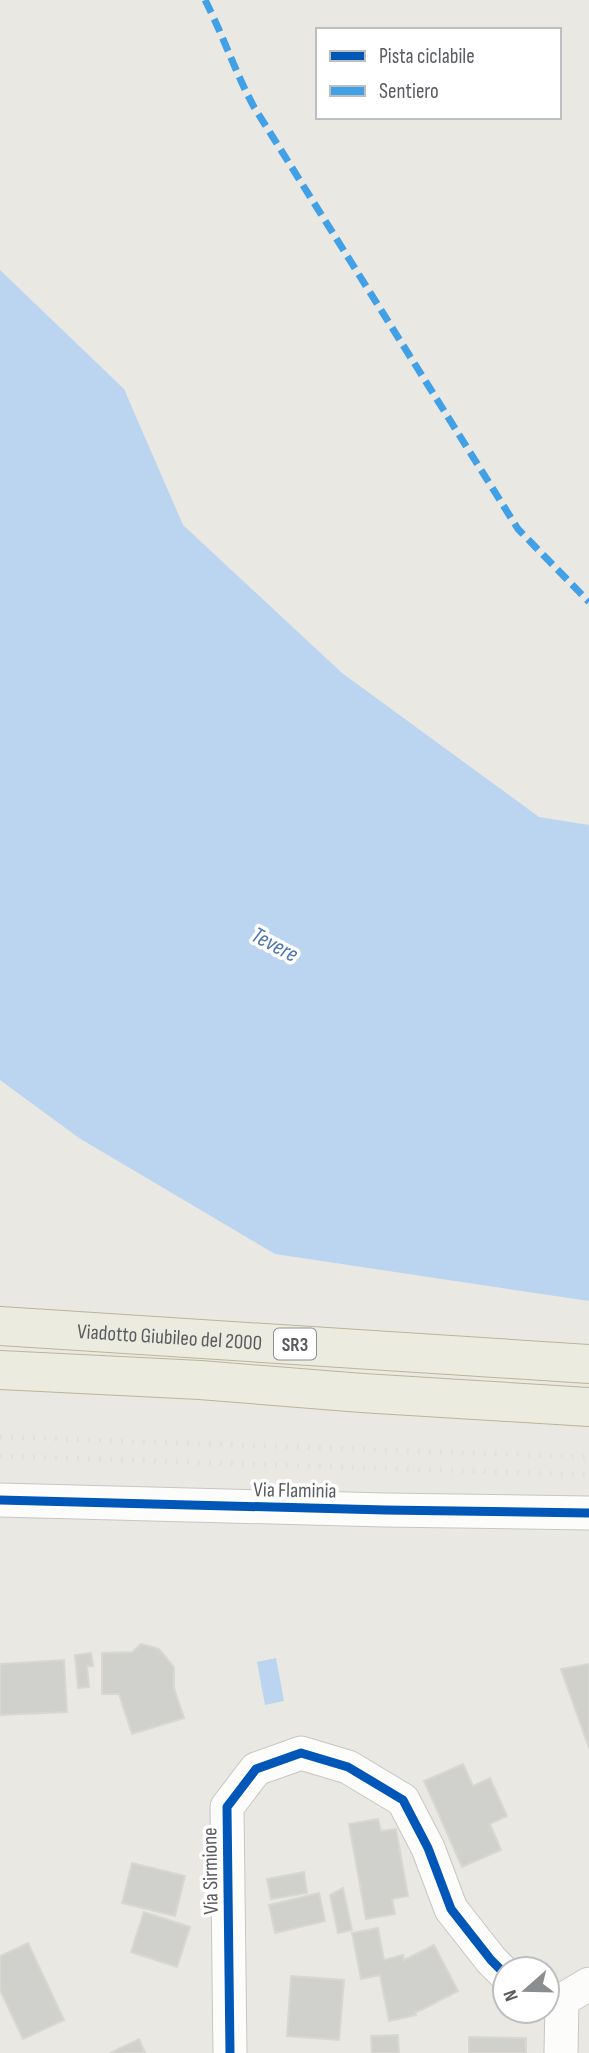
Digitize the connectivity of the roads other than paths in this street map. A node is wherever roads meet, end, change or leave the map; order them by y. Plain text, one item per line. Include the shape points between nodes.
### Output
1 (0, 1326) edge
2 (589, 1364) edge
3 (0, 1370) edge
4 (589, 1407) edge
5 (0, 1500) edge
6 (589, 1513) edge
7 (491, 1960) edge
8 (566, 1994) edge
9 (230, 2053) edge
10 (561, 2053) edge

1 - 2 highway, Viadotto Giubileo del 2000 / SR3
3 - 4 highway, Viadotto Giubileo del 2000 / SR3
5 - 6 street, Via Flaminia
7 - 9 street, Via Sirmione via 451,1909 428,1848 403,1800 348,1767 301,1752 256,1769 227,1807
8 - 10 street

